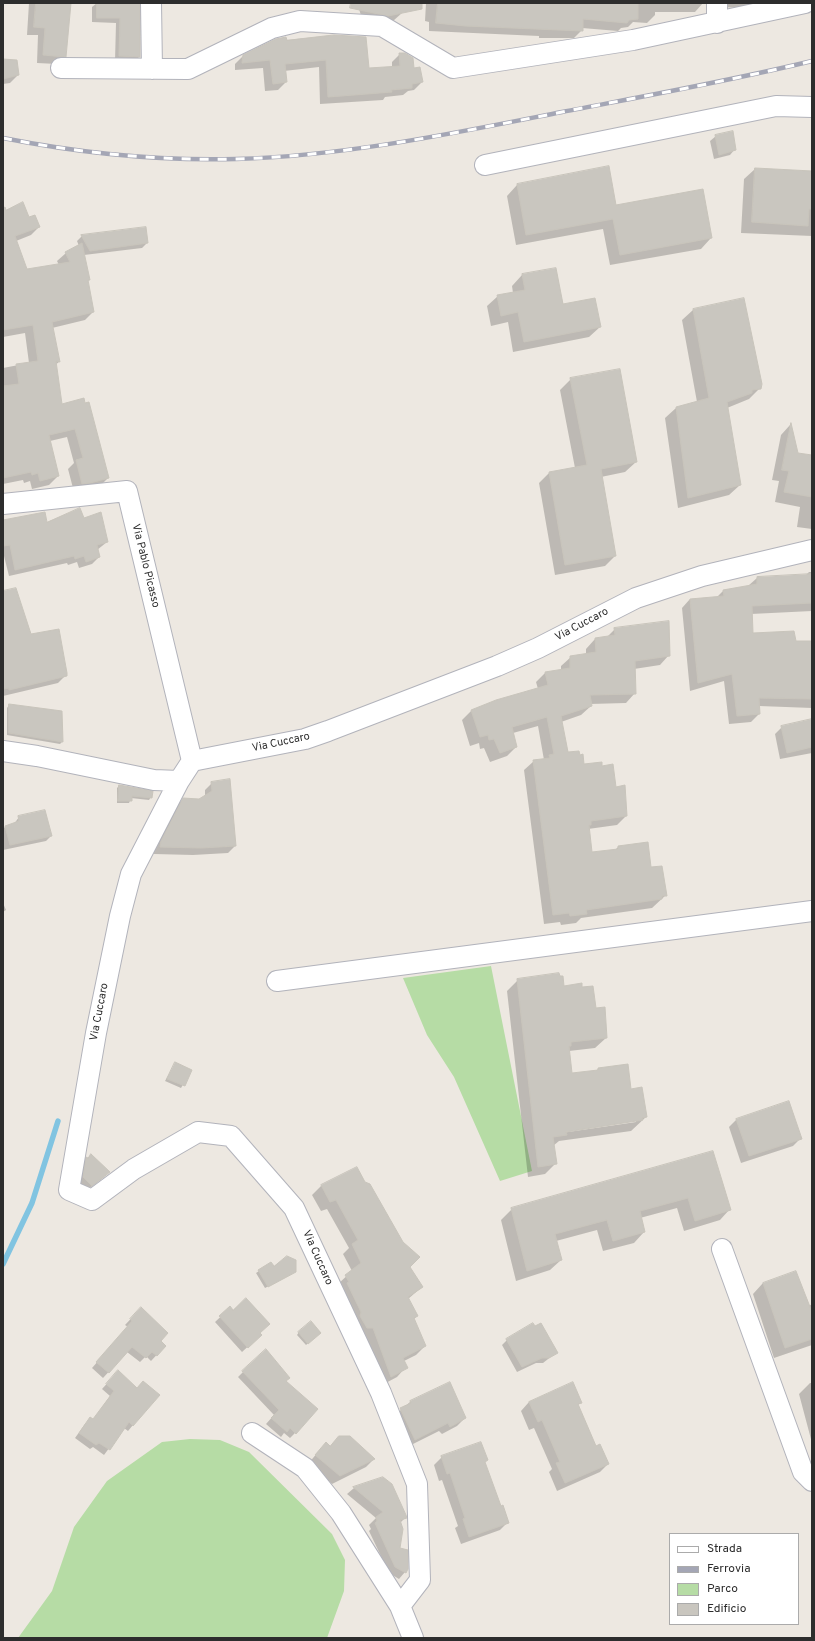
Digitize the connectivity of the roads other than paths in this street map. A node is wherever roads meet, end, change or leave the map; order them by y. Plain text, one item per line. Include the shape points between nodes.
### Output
1 (152, 3) edge
2 (717, 3) edge
3 (805, 3) edge
4 (717, 23) junction
5 (61, 68) dead end
6 (152, 68) junction
7 (812, 107) edge
8 (485, 165) dead end
9 (3, 504) edge
10 (812, 550) edge
11 (3, 751) edge
12 (192, 762) junction
13 (179, 781) junction
14 (812, 912) edge
15 (277, 981) dead end
16 (722, 1249) dead end
17 (252, 1432) dead end
18 (812, 1482) edge
19 (400, 1606) junction
20 (413, 1638) edge

1 - 6 street
2 - 4 street
3 - 4 street
4 - 6 street via 633,40 453,68 382,26 300,21 272,28 188,69
5 - 6 street
7 - 8 street via 776,106
9 - 12 street, Via Pablo Picasso via 127,491
10 - 12 street, Via Cuccaro via 702,576 636,598 504,663 328,731
11 - 13 street via 154,780
12 - 13 street, Via Cuccaro
13 - 19 street, Via Cuccaro via 132,874 120,916 96,1033 69,1190 92,1200 134,1169 198,1132 231,1136 294,1208 381,1393 417,1484 420,1580
14 - 15 street
16 - 18 street via 803,1472
17 - 19 street via 305,1468 340,1513
19 - 20 street

